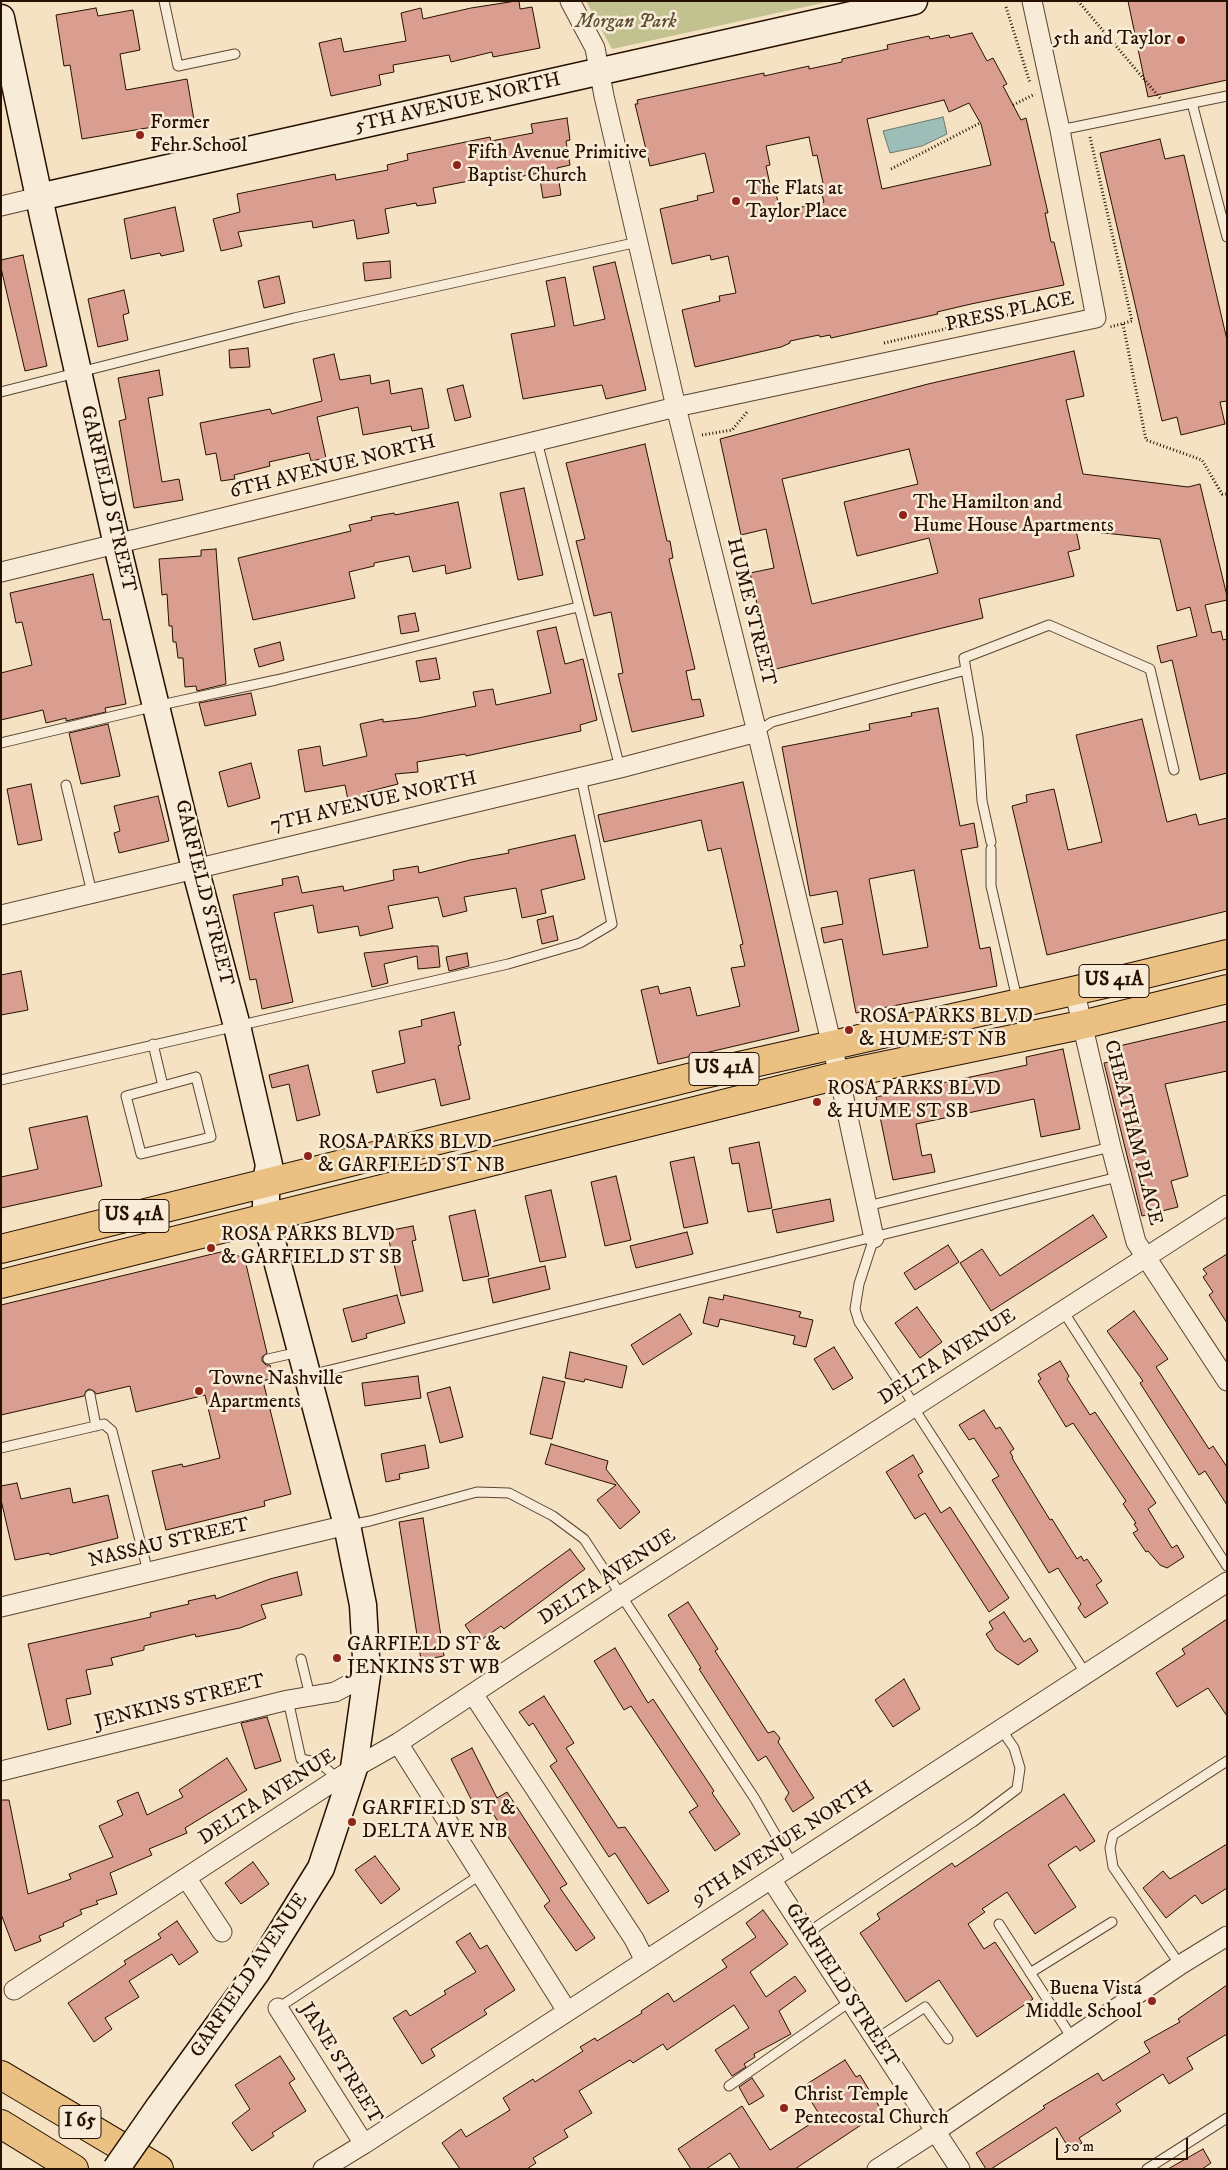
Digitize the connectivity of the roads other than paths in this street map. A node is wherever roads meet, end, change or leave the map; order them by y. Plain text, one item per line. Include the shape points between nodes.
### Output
1 (164, 1) edge
2 (570, 1) edge
3 (914, 1) edge
4 (1032, 1) edge
5 (2, 29) edge
6 (235, 54) dead end
7 (598, 72) junction
8 (1227, 96) edge
9 (1192, 103) junction
10 (1060, 130) junction
11 (40, 197) junction
12 (1, 206) edge
13 (1227, 237) edge
14 (638, 242) junction
15 (78, 374) junction
16 (1, 392) edge
17 (676, 406) junction
18 (537, 441) junction
19 (117, 545) junction
20 (1, 572) edge
21 (578, 607) junction
22 (966, 670) junction
23 (156, 706) junction
24 (757, 732) junction
25 (1, 743) edge
26 (620, 768) junction
27 (1174, 770) dead end
28 (581, 777) junction
29 (66, 785) dead end
30 (195, 868) junction
31 (92, 893) junction
32 (1, 915) edge
33 (1227, 954) edge
34 (1074, 989) junction
35 (1227, 990) edge
36 (1018, 1003) junction
37 (1081, 1025) junction
38 (237, 1026) junction
39 (1025, 1036) junction
40 (153, 1044) junction
41 (832, 1045) junction
42 (839, 1075) junction
43 (1, 1080) edge
44 (163, 1086) junction
45 (1111, 1147) junction
46 (1118, 1177) junction
47 (266, 1183) junction
48 (1227, 1205) edge
49 (867, 1206) junction
50 (266, 1219) junction
51 (874, 1238) junction
52 (1, 1250) edge
53 (1147, 1256) junction
54 (1, 1284) edge
55 (1063, 1310) junction
56 (268, 1359) dead end
57 (304, 1364) junction
58 (1227, 1381) edge
59 (90, 1395) dead end
60 (914, 1407) junction
61 (96, 1426) junction
62 (1, 1448) edge
63 (346, 1525) junction
64 (1227, 1566) edge
65 (148, 1572) junction
66 (1227, 1582) edge
67 (622, 1595) junction
68 (1, 1607) edge
69 (301, 1659) dead end
70 (1086, 1674) junction
71 (367, 1675) junction
72 (473, 1694) junction
73 (310, 1696) junction
74 (288, 1700) junction
75 (1001, 1729) junction
76 (398, 1743) junction
77 (1227, 1761) edge
78 (1, 1771) edge
79 (346, 1774) junction
80 (793, 1865) junction
81 (480, 1876) junction
82 (186, 1879) junction
83 (771, 1879) junction
84 (1112, 1922) dead end
85 (998, 1924) dead end
86 (222, 1932) dead end
87 (807, 1935) junction
88 (1227, 1936) edge
89 (645, 1961) junction
90 (1180, 1965) junction
91 (1030, 1973) junction
92 (11, 1989) dead end
93 (851, 2001) junction
94 (278, 2008) joint
95 (568, 2012) junction
96 (1072, 2038) junction
97 (876, 2039) junction
98 (948, 2039) dead end
99 (1, 2075) edge
100 (729, 2086) dead end
101 (1227, 2118) edge
102 (1, 2124) edge
103 (936, 2131) junction
104 (364, 2144) junction
105 (74, 2169) edge
106 (116, 2169) edge
107 (159, 2169) edge
108 (323, 2169) edge
109 (877, 2169) edge
110 (960, 2169) edge
111 (1147, 2169) edge

1 - 6 lane via 178,66
2 - 7 street, HUME STREET via 596,48
3 - 7 street, 5TH AVENUE NORTH
4 - 10 street, PRESS PLACE
5 - 11 street, GARFIELD STREET
7 - 11 street, 5TH AVENUE NORTH
7 - 14 street, HUME STREET
8 - 9 lane
9 - 10 lane
9 - 13 lane
10 - 17 street, PRESS PLACE via 1096,318
11 - 12 street, 5TH AVENUE NORTH
11 - 15 street, GARFIELD STREET
14 - 15 lane via 294,318
14 - 17 street, HUME STREET
15 - 16 lane
15 - 19 street, GARFIELD STREET
17 - 18 street, 6TH AVENUE NORTH
17 - 24 street, HUME STREET
18 - 19 street, 6TH AVENUE NORTH
18 - 21 lane
19 - 20 street, 6TH AVENUE NORTH
19 - 23 street, GARFIELD STREET
21 - 23 lane
21 - 26 lane
22 - 24 lane via 772,722
22 - 27 lane via 964,658 1049,626 1150,669
22 - 36 lane via 978,737 982,802 991,845 991,886
23 - 25 lane
23 - 30 street, GARFIELD STREET
24 - 26 street, 7TH AVENUE NORTH
24 - 41 street, HUME STREET
26 - 28 street, 7TH AVENUE NORTH
28 - 30 street, 7TH AVENUE NORTH
28 - 38 lane via 612,924 580,943 508,964
29 - 31 lane
30 - 31 street, 7TH AVENUE NORTH
30 - 38 street, GARFIELD STREET
31 - 32 street, 7TH AVENUE NORTH
33 - 34 main road, US 41A
34 - 36 main road, US 41A
34 - 37 street, CHEATHAM PLACE
35 - 37 main road, US 41A
36 - 39 lane
36 - 41 main road, US 41A
37 - 39 main road, US 41A
37 - 45 street, CHEATHAM PLACE
38 - 40 lane
38 - 47 street, GARFIELD STREET via 270,1165
39 - 42 main road, US 41A
40 - 43 lane
40 - 44 lane
41 - 42 street, HUME STREET
41 - 47 main road, US 41A
42 - 49 street, HUME STREET
42 - 50 main road, US 41A
44 - 44 lane via 196,1077 211,1137 141,1154 126,1096
45 - 46 street, CHEATHAM PLACE
45 - 49 lane
46 - 51 lane
46 - 53 street, CHEATHAM PLACE via 1136,1242
47 - 50 street, GARFIELD STREET
47 - 52 main road, US 41A
48 - 53 street, DELTA AVENUE
49 - 51 street, HUME STREET
50 - 54 main road, US 41A
50 - 57 street, GARFIELD STREET
51 - 57 lane
51 - 60 lane via 859,1284 855,1309 859,1322
53 - 55 street, DELTA AVENUE
53 - 58 street, CHEATHAM PLACE
55 - 60 street, DELTA AVENUE
55 - 64 lane
56 - 57 lane
57 - 63 street, GARFIELD STREET
59 - 61 lane
60 - 67 street, DELTA AVENUE
60 - 70 lane
61 - 62 lane
61 - 65 lane via 104,1424 112,1431
63 - 65 street, NASSAU STREET
63 - 67 lane via 370,1522 478,1492 508,1494 552,1516 584,1538
63 - 71 street, GARFIELD STREET via 363,1605
65 - 68 street, NASSAU STREET
66 - 70 street, 9TH AVENUE NORTH
67 - 72 street, DELTA AVENUE
67 - 80 lane via 755,1799
69 - 73 lane
70 - 75 street, 9TH AVENUE NORTH
71 - 73 street, JENKINS STREET via 336,1692
71 - 79 street, GARFIELD STREET
72 - 76 street, DELTA AVENUE
72 - 89 street via 634,1939
73 - 74 street, JENKINS STREET
74 - 78 street, JENKINS STREET
74 - 79 lane via 301,1759
75 - 80 street, 9TH AVENUE NORTH
75 - 87 lane via 1014,1748 1020,1768 1017,1789
76 - 79 street, DELTA AVENUE
76 - 81 street
77 - 90 lane via 1113,1835 1110,1848 1113,1867
79 - 82 street, DELTA AVENUE
79 - 106 street, GARFIELD AVENUE, bridge via 321,1868 256,1973
80 - 83 street, 9TH AVENUE NORTH
81 - 94 lane
81 - 95 street
82 - 86 street
82 - 92 street, DELTA AVENUE
83 - 87 street, GARFIELD STREET
83 - 89 street, 9TH AVENUE NORTH
84 - 91 lane
85 - 91 lane
87 - 93 street, GARFIELD STREET
88 - 90 street
89 - 95 street, 9TH AVENUE NORTH
90 - 96 street
91 - 96 lane
93 - 97 street, GARFIELD STREET
93 - 100 lane
94 - 104 street, JANE STREET
95 - 104 street, 9TH AVENUE NORTH
96 - 103 street
97 - 98 lane via 924,2007
97 - 103 street, GARFIELD STREET
99 - 107 main road, I 65
101 - 111 lane
102 - 105 main road, I 65
103 - 109 street
103 - 110 street, GARFIELD STREET
104 - 108 street, 9TH AVENUE NORTH

